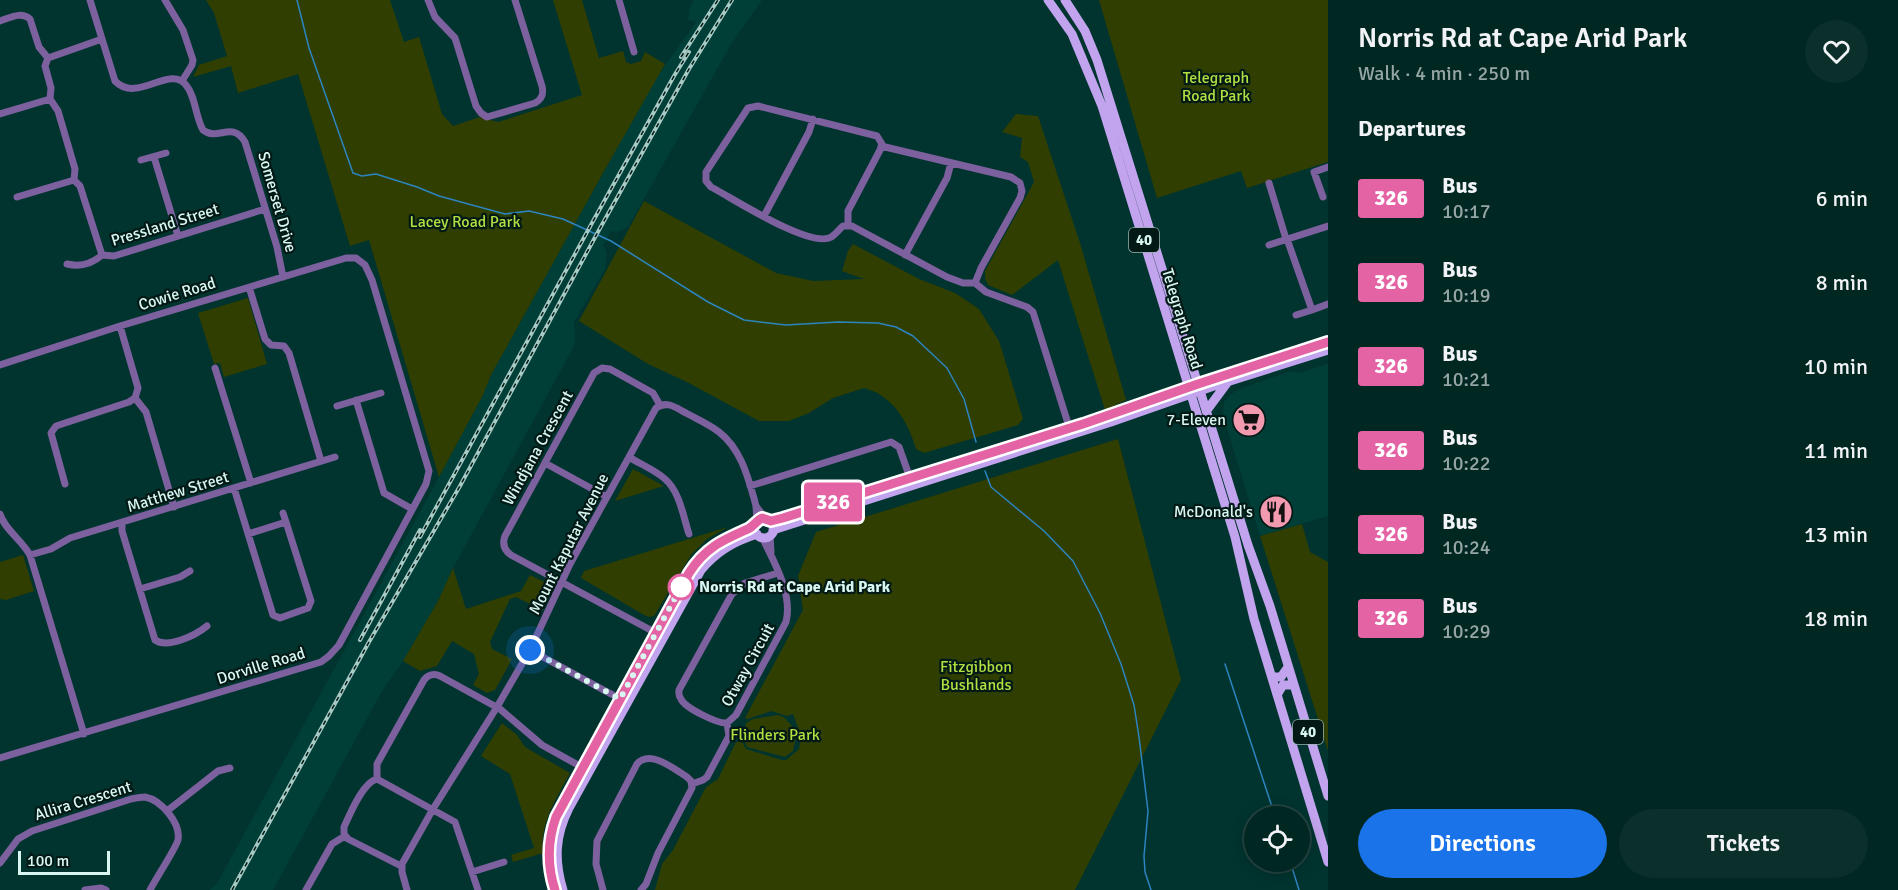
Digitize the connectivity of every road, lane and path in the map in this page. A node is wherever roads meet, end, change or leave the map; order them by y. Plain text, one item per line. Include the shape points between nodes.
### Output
1 (90, 0) edge
2 (165, 0) edge
3 (428, 0) edge
4 (515, 0) edge
5 (619, 0) edge
6 (1048, 0) edge
7 (1065, 0) edge
8 (0, 21) edge
9 (102, 39) junction
10 (634, 52) dead end
11 (48, 58) junction
12 (182, 81) junction
13 (50, 99) junction
14 (0, 114) edge
15 (813, 119) junction
16 (882, 146) junction
17 (166, 153) dead end
18 (154, 157) junction
19 (141, 160) dead end
20 (951, 163) junction
21 (1328, 167) edge
22 (74, 180) junction
23 (1269, 183) dead end
24 (17, 197) dead end
25 (1323, 197) dead end
26 (265, 209) junction
27 (764, 216) junction
28 (848, 225) junction
29 (1328, 226) edge
30 (178, 236) junction
31 (1286, 239) junction
32 (1269, 245) dead end
33 (102, 255) junction
34 (905, 255) junction
35 (67, 264) dead end
36 (283, 277) junction
37 (975, 283) junction
38 (249, 287) junction
39 (1328, 304) edge
40 (1312, 310) junction
41 (1296, 315) dead end
42 (120, 326) junction
43 (1328, 342) edge
44 (1328, 350) edge
45 (0, 365) edge
46 (215, 368) dead end
47 (1227, 383) junction
48 (1200, 387) junction
49 (1189, 391) junction
50 (381, 393) dead end
51 (135, 398) junction
52 (356, 400) junction
53 (660, 405) junction
54 (337, 406) dead end
55 (1207, 410) junction
56 (1071, 431) junction
57 (335, 457) dead end
58 (628, 457) junction
59 (321, 461) junction
60 (545, 463) junction
61 (429, 475) joint
62 (910, 478) junction
63 (251, 483) junction
64 (65, 484) dead end
65 (750, 486) junction
66 (234, 488) junction
67 (607, 497) junction
68 (174, 507) junction
69 (412, 509) junction
70 (283, 513) dead end
71 (1, 519) edge
72 (286, 522) junction
73 (122, 523) junction
74 (764, 528) junction
75 (248, 534) junction
76 (689, 534) dead end
77 (30, 555) junction
78 (190, 571) dead end
79 (778, 573) junction
80 (562, 581) junction
81 (140, 589) junction
82 (207, 626) dead end
83 (660, 635) junction
84 (530, 650) junction
85 (1288, 667) junction
86 (1272, 677) junction
87 (1294, 685) junction
88 (1277, 695) junction
89 (624, 701) junction
90 (497, 707) junction
91 (728, 723) junction
92 (84, 734) junction
93 (0, 758) edge
94 (230, 768) dead end
95 (586, 769) junction
96 (377, 779) junction
97 (692, 784) junction
98 (1328, 796) edge
99 (433, 809) junction
100 (167, 811) junction
101 (345, 836) junction
102 (504, 862) dead end
103 (1328, 862) edge
104 (0, 863) edge
105 (401, 866) junction
106 (472, 872) junction
107 (85, 890) edge
108 (106, 890) edge
109 (150, 890) edge
110 (306, 890) edge
111 (407, 890) edge
112 (478, 890) edge
113 (555, 890) edge
114 (563, 890) edge
115 (603, 890) edge
116 (641, 890) edge

1 - 9 street
2 - 12 street via 183,30 193,60
3 - 4 street via 435,17 453,35 477,108 487,117 535,103 543,94
5 - 10 street
6 - 49 main road, Telegraph Road / 40 via 1072,34 1098,93
7 - 48 main road, Telegraph Road / 40 via 1095,54
8 - 11 street via 27,16 39,47
9 - 11 street
9 - 12 street via 120,87 133,89 173,78
11 - 13 street, Pressland Street via 45,66
12 - 26 street, Somerset Drive via 189,89 203,130 213,135 230,131 241,135
13 - 14 street
13 - 22 street, Pressland Street via 58,111 73,159
15 - 16 street via 873,133
15 - 27 street
15 - 27 street via 750,107 706,172 711,187
16 - 20 street
16 - 28 street via 848,211
17 - 18 street
18 - 19 street
18 - 30 street
20 - 34 street
20 - 37 street via 1015,179 1022,188
21 - 25 street via 1314,172
22 - 24 street
22 - 33 street, Pressland Street via 80,186
23 - 31 street
26 - 30 street, Pressland Street
26 - 36 street, Somerset Drive
27 - 28 street via 793,232 822,239
28 - 34 street
29 - 31 street
30 - 33 street, Pressland Street via 114,256
31 - 32 street
31 - 40 street
33 - 35 street via 90,263
34 - 37 street via 960,282
36 - 38 street, Cowie Road
36 - 61 street, Cowie Road via 349,257 363,262 391,341
37 - 56 street via 986,292 1034,312
38 - 42 street, Cowie Road
38 - 59 street via 265,339 271,345 284,346 289,353
39 - 40 street
40 - 41 street
42 - 45 street, Cowie Road
42 - 51 street via 138,388
43 - 48 main road
44 - 47 main road
46 - 63 street
47 - 48 main road
47 - 55 main road
48 - 49 main road
48 - 55 main road, Telegraph Road / 40
49 - 56 main road
49 - 86 main road, Telegraph Road / 40 via 1235,537 1250,606
50 - 52 street
51 - 64 street via 56,426 51,433
51 - 68 street via 146,412
52 - 54 street
52 - 69 street via 384,493
53 - 58 street, Mount Kaputar Avenue
53 - 60 street, Windjana Crescent via 653,393 610,369 600,369
53 - 65 street via 672,406 725,437 739,456
55 - 85 main road, Telegraph Road / 40
56 - 62 main road
56 - 74 main road
57 - 59 street, Matthew Street
58 - 67 street, Mount Kaputar Avenue
58 - 76 street via 671,485
59 - 63 street, Matthew Street
60 - 67 street
60 - 80 street, Windjana Crescent via 505,536 504,546 511,555
61 - 69 street, Dorville Road
62 - 65 street via 899,447 891,442
62 - 74 main road
63 - 66 street, Matthew Street
65 - 74 street
66 - 68 street, Matthew Street
66 - 75 street
67 - 80 street, Mount Kaputar Avenue
68 - 73 street, Matthew Street
69 - 92 street, Dorville Road via 339,645 321,662
70 - 72 street
71 - 77 street
72 - 75 street
72 - 75 street via 310,605 280,618 269,607
73 - 77 street, Matthew Street
73 - 81 street
74 - 79 street, Otway Circuit
74 - 83 main road via 728,545 708,560
77 - 92 street
78 - 81 street
79 - 91 street, Otway Circuit via 788,604 786,622
79 - 91 street, Otway Circuit via 745,583 732,594 679,690 684,704 717,722
80 - 83 street
80 - 84 street, Mount Kaputar Avenue
81 - 82 street via 155,640 160,643 198,634
83 - 89 main road
84 - 89 street
84 - 90 street, Mount Kaputar Avenue
85 - 86 main road via 1281,676
85 - 87 main road, Telegraph Road / 40
86 - 88 main road, Telegraph Road / 40
87 - 88 main road via 1283,685
87 - 98 main road, Telegraph Road / 40
88 - 103 main road, Telegraph Road / 40
89 - 95 main road
90 - 95 street via 542,745
90 - 96 street via 440,676 428,676 377,764
90 - 99 street, Mount Kaputar Avenue
91 - 97 street via 729,736 707,777
92 - 93 street, Dorville Road
94 - 100 street via 218,771
95 - 113 main road via 556,817 551,834 549,868
95 - 114 main road via 558,838 557,864
96 - 99 street
96 - 101 street via 365,787 345,824
97 - 115 street via 687,777 654,759 639,761 597,841 596,864
97 - 116 street
99 - 105 street, Mount Kaputar Avenue
99 - 106 street via 455,822
100 - 104 street, Allira Crescent via 154,800 131,799 32,831 18,839
100 - 109 street via 176,826 178,840
101 - 105 street
101 - 110 street via 332,844
102 - 106 street
105 - 111 street
106 - 112 street
107 - 108 street

